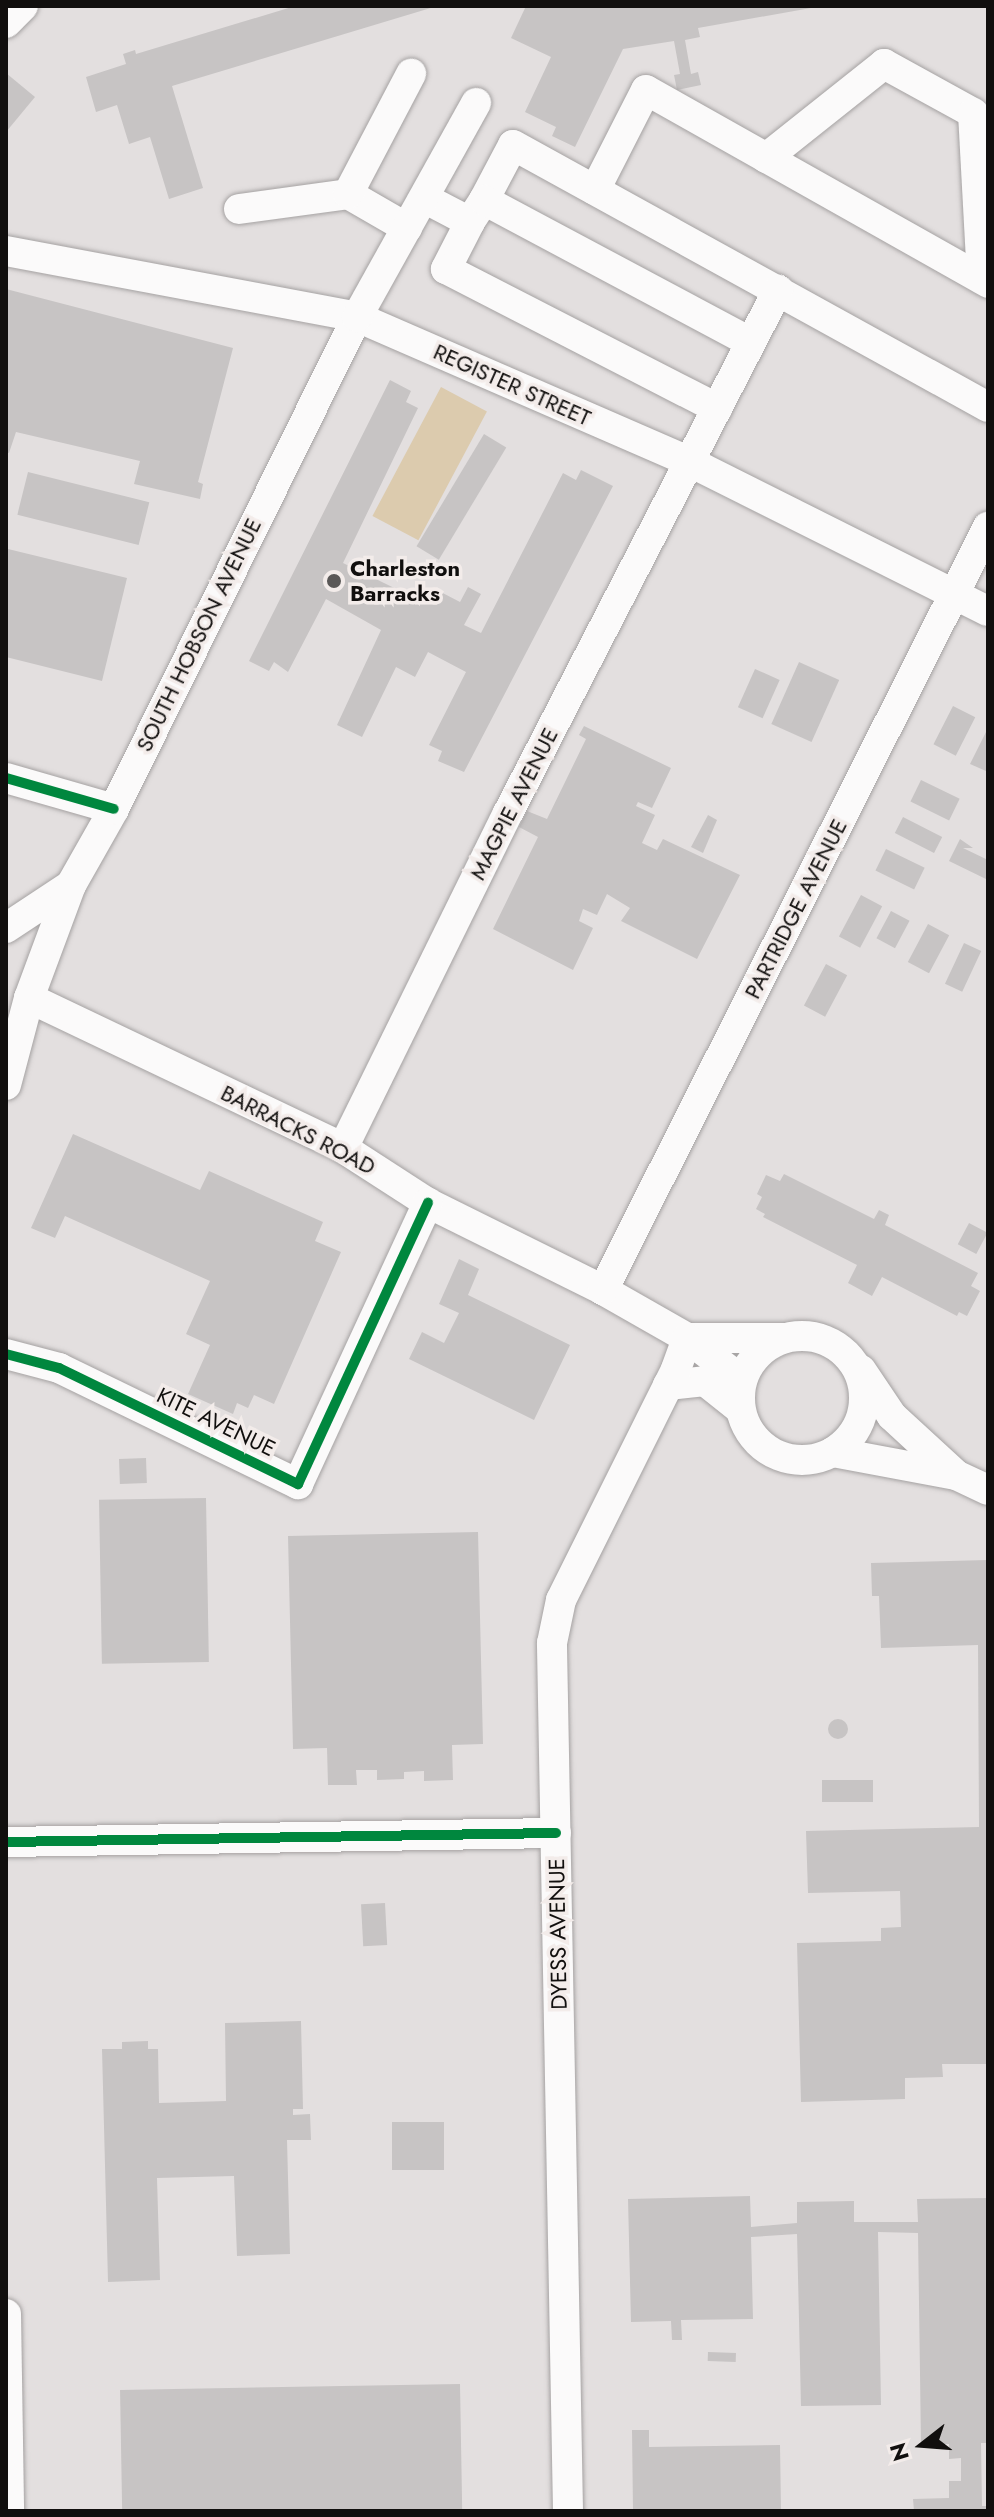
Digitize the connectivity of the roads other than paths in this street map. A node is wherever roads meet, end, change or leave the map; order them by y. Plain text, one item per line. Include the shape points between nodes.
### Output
1 (23, 6) edge
2 (6, 23) edge
3 (411, 74) dead end
4 (476, 103) dead end
5 (766, 158) junction
6 (595, 190) junction
7 (348, 194) junction
8 (424, 198) junction
9 (239, 209) dead end
10 (477, 211) junction
11 (407, 228) junction
12 (6, 251) edge
13 (985, 281) edge
14 (778, 290) junction
15 (357, 317) junction
16 (750, 342) junction
17 (988, 407) edge
18 (717, 408) junction
19 (690, 462) junction
20 (988, 527) edge
21 (954, 596) junction
22 (988, 611) edge
23 (6, 778) edge
24 (114, 809) junction
25 (71, 885) junction
26 (6, 928) edge
27 (29, 998) junction
28 (6, 1085) edge
29 (343, 1148) junction
30 (428, 1203) junction
31 (603, 1290) junction
32 (687, 1338) junction
33 (785, 1338) junction
34 (6, 1354) edge
35 (853, 1361) junction
36 (668, 1385) junction
37 (741, 1394) junction
38 (833, 1452) junction
39 (956, 1475) junction
40 (988, 1490) edge
41 (556, 1833) junction
42 (6, 1842) edge
43 (6, 2314) edge
44 (7, 2477) edge
45 (9, 2511) edge
46 (568, 2511) edge

1 - 2 street
3 - 7 street
4 - 8 street, SOUTH HOBSON AVENUE
5 - 6 street via 646,90
5 - 13 street
5 - 13 street via 884,64 973,113
6 - 10 street via 513,145
6 - 14 street
7 - 9 street
7 - 11 street
8 - 10 street
8 - 11 street, SOUTH HOBSON AVENUE
10 - 16 street
10 - 18 street via 446,269
11 - 15 street, SOUTH HOBSON AVENUE
12 - 15 street, REGISTER STREET
14 - 16 street, MAGPIE AVENUE
14 - 17 street
15 - 19 street, REGISTER STREET
15 - 24 street, SOUTH HOBSON AVENUE
16 - 18 street, MAGPIE AVENUE
18 - 19 street, MAGPIE AVENUE
19 - 21 street, REGISTER STREET
19 - 29 street, MAGPIE AVENUE
20 - 21 street, PARTRIDGE AVENUE
21 - 22 street, REGISTER STREET
21 - 31 street, PARTRIDGE AVENUE
23 - 24 street
24 - 25 street, SOUTH HOBSON AVENUE
25 - 26 street
25 - 27 street, SOUTH HOBSON AVENUE
27 - 28 street, SOUTH HOBSON AVENUE
27 - 29 street, BARRACKS ROAD
29 - 30 street, BARRACKS ROAD
30 - 31 street, BARRACKS ROAD
30 - 34 street, KITE AVENUE via 298,1484 59,1368
31 - 32 street, BARRACKS ROAD
32 - 33 street, BARRACKS ROAD
32 - 36 street, DYESS AVENUE
32 - 37 street
33 - 35 street via 818,1337
33 - 37 street via 757,1353
35 - 38 street via 865,1402 849,1440
35 - 39 street via 892,1416
36 - 37 street via 705,1381
36 - 41 street, DYESS AVENUE via 561,1600 552,1643
37 - 38 street via 747,1428 775,1455 815,1459
38 - 39 street
39 - 40 street
41 - 42 street
41 - 46 street, DYESS AVENUE
43 - 44 street
44 - 45 street

